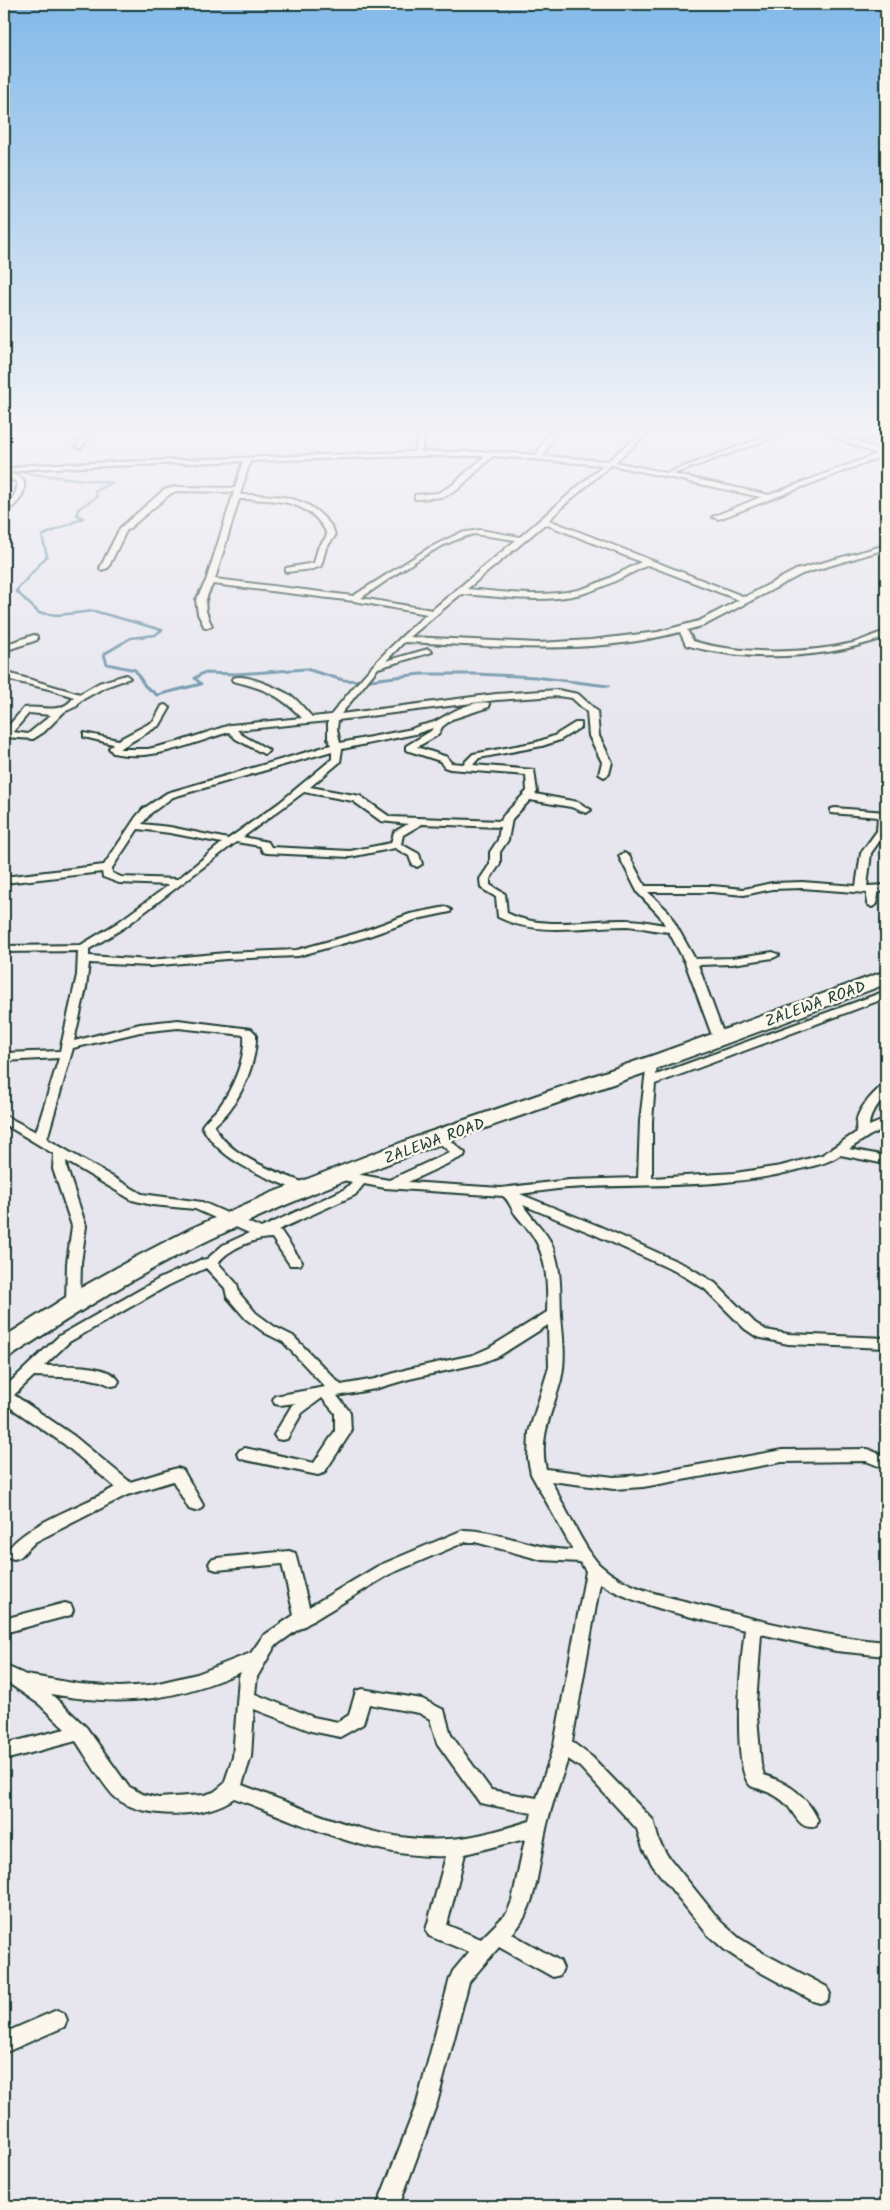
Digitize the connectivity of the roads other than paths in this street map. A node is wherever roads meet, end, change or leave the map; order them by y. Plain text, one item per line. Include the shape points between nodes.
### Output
1 (120, 536) edge
2 (223, 536) edge
3 (331, 536) edge
4 (459, 536) edge
5 (504, 536) edge
6 (524, 536) edge
7 (583, 536) edge
8 (520, 539) junction
9 (886, 547) edge
10 (649, 562) junction
11 (104, 568) dead end
12 (289, 570) dead end
13 (210, 581) junction
14 (458, 591) junction
15 (354, 599) junction
16 (745, 600) junction
17 (433, 613) junction
18 (208, 626) dead end
19 (683, 630) junction
20 (886, 634) edge
21 (34, 638) dead end
22 (402, 638) junction
23 (4, 648) edge
24 (428, 652) dead end
25 (375, 667) junction
26 (4, 675) edge
27 (126, 678) dead end
28 (236, 679) dead end
29 (514, 696) junction
30 (81, 697) junction
31 (165, 708) dead end
32 (59, 713) junction
33 (333, 719) junction
34 (310, 720) junction
35 (437, 724) junction
36 (578, 725) dead end
37 (230, 728) junction
38 (5, 734) edge
39 (87, 735) dead end
40 (120, 743) junction
41 (337, 746) junction
42 (264, 751) dead end
43 (468, 770) junction
44 (604, 774) dead end
45 (304, 789) junction
46 (527, 796) junction
47 (586, 810) dead end
48 (835, 811) dead end
49 (885, 815) edge
50 (420, 821) junction
51 (506, 824) junction
52 (135, 826) junction
53 (233, 840) junction
54 (396, 846) junction
55 (624, 856) dead end
56 (417, 864) dead end
57 (107, 868) junction
58 (4, 880) edge
59 (180, 882) junction
60 (861, 888) junction
61 (886, 888) edge
62 (641, 889) junction
63 (873, 890) junction
64 (872, 904) dead end
65 (446, 910) dead end
66 (672, 929) junction
67 (4, 949) edge
68 (83, 954) junction
69 (773, 955) dead end
70 (691, 962) junction
71 (886, 977) edge
72 (886, 994) edge
73 (719, 1038) junction
74 (66, 1050) junction
75 (4, 1057) edge
76 (650, 1073) junction
77 (886, 1088) edge
78 (4, 1119) edge
79 (886, 1123) edge
80 (864, 1133) junction
81 (438, 1137) junction
82 (40, 1139) junction
83 (60, 1151) junction
84 (838, 1151) junction
85 (886, 1160) edge
86 (350, 1177) junction
87 (645, 1181) junction
88 (392, 1184) junction
89 (304, 1188) junction
90 (506, 1193) junction
91 (228, 1220) junction
92 (263, 1234) junction
93 (295, 1262) dead end
94 (211, 1264) junction
95 (74, 1303) junction
96 (554, 1314) junction
97 (886, 1343) edge
98 (4, 1349) edge
99 (31, 1371) junction
100 (112, 1381) dead end
101 (328, 1393) junction
102 (4, 1396) edge
103 (280, 1400) dead end
104 (282, 1435) dead end
105 (245, 1454) dead end
106 (886, 1463) edge
107 (539, 1474) junction
108 (121, 1491) junction
109 (195, 1505) dead end
110 (14, 1553) dead end
111 (589, 1563) junction
112 (217, 1564) dead end
113 (64, 1610) dead end
114 (303, 1618) junction
115 (4, 1626) edge
116 (754, 1626) junction
117 (886, 1649) edge
118 (257, 1658) junction
119 (4, 1672) edge
120 (22, 1682) junction
121 (246, 1698) junction
122 (80, 1732) junction
123 (563, 1745) junction
124 (4, 1752) edge
125 (232, 1789) junction
126 (544, 1807) junction
127 (809, 1820) dead end
128 (537, 1827) junction
129 (458, 1846) junction
130 (491, 1942) junction
131 (553, 1968) dead end
132 (820, 1994) dead end
133 (57, 2020) dead end
134 (4, 2044) edge
135 (388, 2206) edge

1 - 11 street
2 - 13 street
3 - 12 street via 322,548 318,564
4 - 15 street
5 - 8 street
6 - 8 street
7 - 10 street
8 - 14 street
9 - 16 street via 799,572
10 - 14 street via 576,592 547,595
10 - 16 street
13 - 15 street
13 - 18 street via 200,600
14 - 17 street
15 - 17 street
16 - 19 street
17 - 22 street
19 - 20 street via 689,643 697,647 759,652 826,650 851,646
19 - 22 street via 566,645 498,645
21 - 23 street
22 - 25 street
24 - 25 street
25 - 33 street
26 - 30 street
27 - 30 street via 102,685
28 - 34 street via 250,681 289,699
29 - 33 street
29 - 35 street
29 - 44 street via 566,693 575,696 592,711 594,736 607,762
30 - 32 street
31 - 40 street via 164,716 156,725
32 - 38 street via 30,737
32 - 38 street via 27,710
33 - 34 street
33 - 41 street via 333,738
34 - 37 street
35 - 41 street
35 - 43 street via 435,733 409,748 444,759 450,766
36 - 43 street via 539,744 476,756
37 - 40 street via 146,752 116,751 114,748
37 - 42 street
39 - 40 street
41 - 45 street via 337,760
41 - 52 street via 170,795 147,811
43 - 46 street via 530,771 533,789
45 - 50 street via 362,800 384,819
45 - 53 street
46 - 47 street via 574,804
46 - 51 street via 509,814
48 - 49 street
49 - 60 street via 884,828 866,853
50 - 51 street
50 - 54 street via 398,834
51 - 66 street via 485,886 501,896 502,915 507,919 538,924 638,924
52 - 53 street
52 - 57 street
53 - 54 street via 264,844 267,850 327,854 350,854
53 - 59 street
54 - 56 street via 414,854
55 - 62 street
57 - 58 street
57 - 59 street via 107,875 119,880
59 - 68 street
60 - 62 street via 772,886 744,892
60 - 63 street
61 - 63 street
62 - 66 street via 664,913
63 - 64 street
65 - 68 street via 414,916 369,933 298,953 150,962
66 - 70 street
67 - 68 street
68 - 74 street via 81,992 70,1022
69 - 70 street
70 - 73 street
71 - 73 highway, ZALEWA ROAD
72 - 76 street
73 - 76 highway, ZALEWA ROAD
74 - 75 street
74 - 82 street
74 - 89 street via 140,1028 178,1024 247,1032 250,1040 244,1064 227,1105 208,1126 210,1135 225,1149
76 - 81 highway, ZALEWA ROAD
76 - 87 street
77 - 80 street via 862,1118
78 - 82 street
79 - 80 street
80 - 84 street
81 - 86 highway, ZALEWA ROAD
81 - 88 street via 459,1153
82 - 83 street
83 - 91 street via 137,1197 197,1205
83 - 95 street via 60,1169 80,1232 74,1263
84 - 85 street
84 - 87 street via 814,1162 772,1171 690,1181
86 - 88 street
86 - 89 highway, ZALEWA ROAD
86 - 92 street via 350,1192
87 - 90 street via 545,1186
88 - 90 street
89 - 91 highway, ZALEWA ROAD
90 - 96 street via 546,1248 554,1287
90 - 97 street via 682,1269 710,1286 762,1334 788,1339
91 - 92 street
91 - 95 highway, ZALEWA ROAD
92 - 93 street via 276,1234
92 - 94 street via 228,1248
94 - 99 street via 202,1264 164,1282 64,1339
94 - 101 street via 232,1287 232,1294 251,1316 288,1339
95 - 98 highway, ZALEWA ROAD
96 - 101 street via 494,1352 476,1359
96 - 107 street via 558,1356 535,1435 535,1462
99 - 100 street via 82,1372 107,1376
99 - 102 street
101 - 103 street
101 - 104 street via 297,1409
101 - 105 street via 342,1412 343,1432 318,1469
102 - 108 street via 69,1440 123,1483
106 - 107 street via 868,1455 782,1456 643,1481 614,1483
107 - 111 street
108 - 109 street via 178,1474
108 - 110 street via 29,1538
111 - 114 street via 547,1556 476,1536 463,1536 384,1570
111 - 116 street via 619,1587
111 - 123 street
112 - 114 street via 289,1557
113 - 115 street
114 - 118 street via 269,1642
116 - 117 street via 836,1644
116 - 127 street via 748,1684 751,1767 756,1780 793,1797
118 - 120 street via 228,1672 185,1685 133,1694 87,1693
118 - 121 street via 248,1677
119 - 120 street
120 - 122 street
121 - 125 street via 242,1757
121 - 126 street via 311,1724 340,1730 356,1719 362,1696 422,1706 438,1716 443,1738 486,1797
122 - 124 street
122 - 125 street via 122,1792 138,1801 158,1806 204,1803 219,1799
123 - 126 street
123 - 132 street via 586,1762 646,1826 647,1838 658,1858 721,1934 757,1960
125 - 129 street via 390,1843 437,1848
126 - 128 street
128 - 129 street
128 - 130 street via 522,1901 514,1919
129 - 130 street via 436,1930
130 - 131 street
130 - 135 street via 460,1978 427,2103
133 - 134 street

